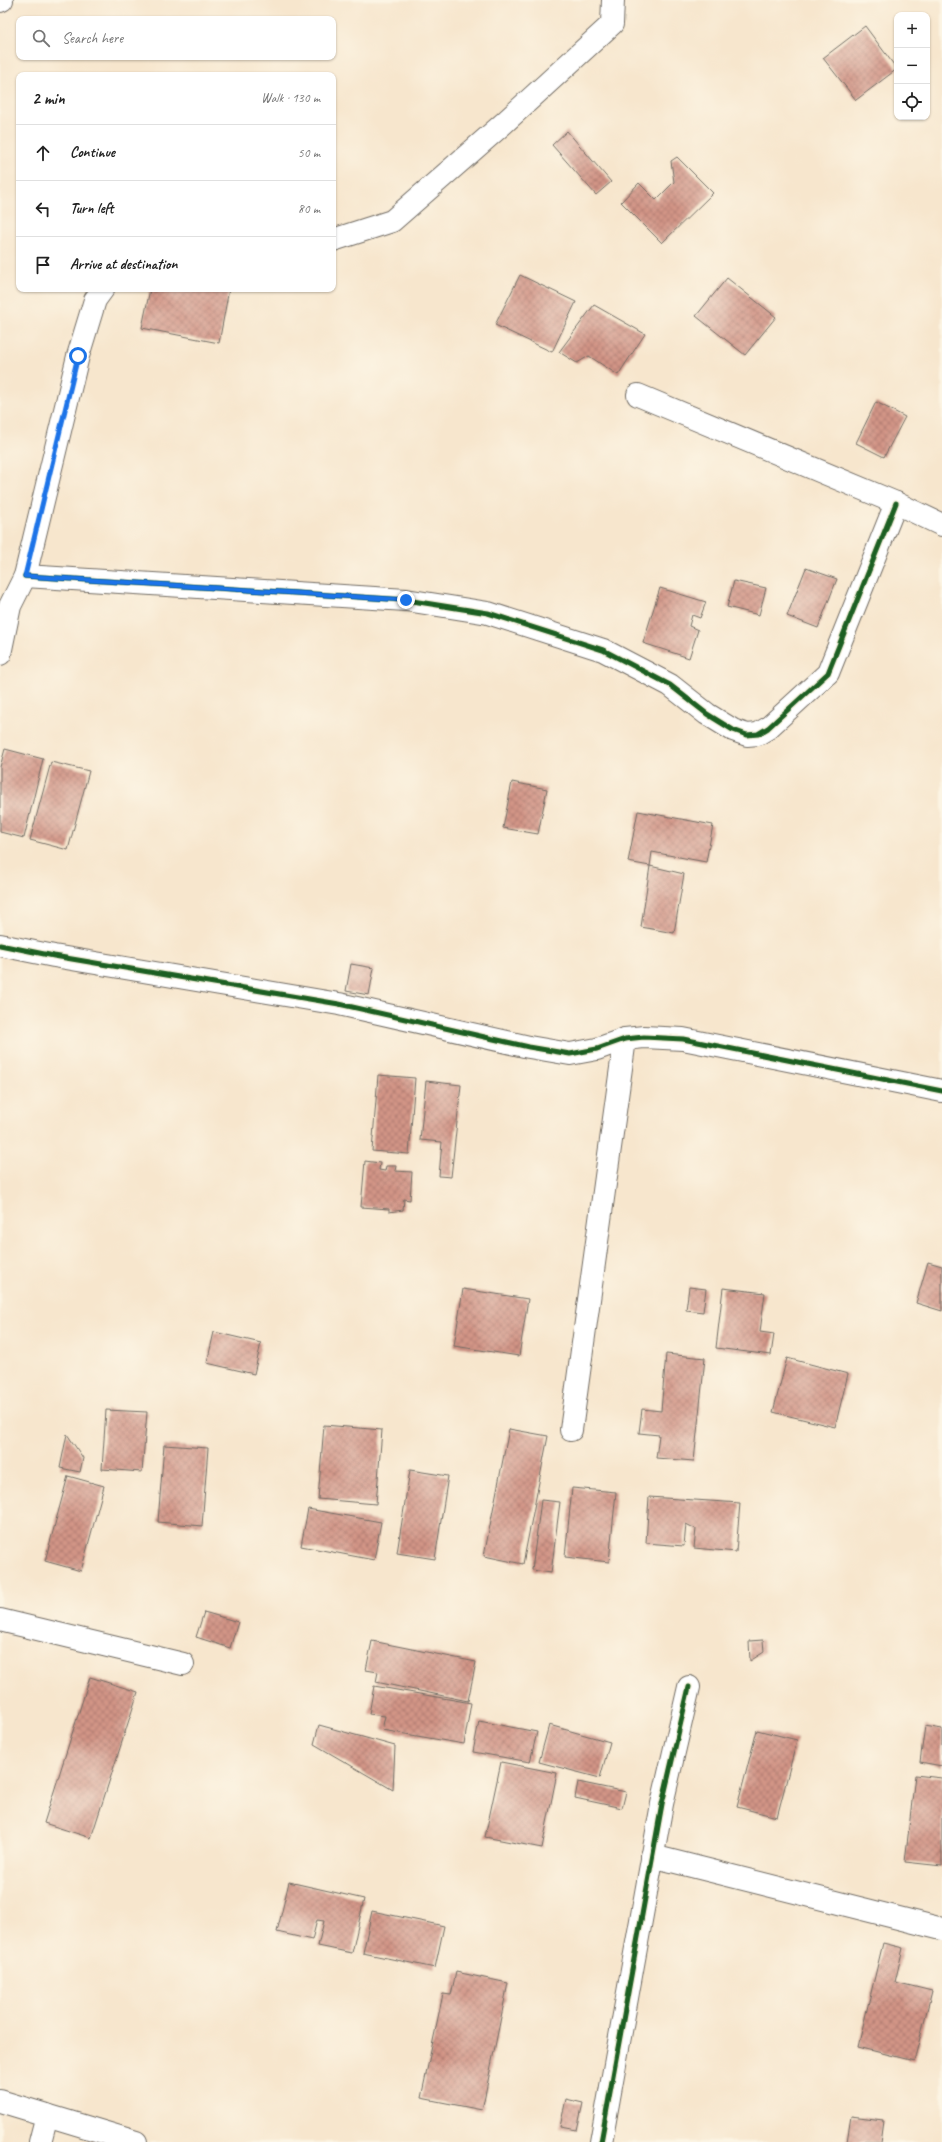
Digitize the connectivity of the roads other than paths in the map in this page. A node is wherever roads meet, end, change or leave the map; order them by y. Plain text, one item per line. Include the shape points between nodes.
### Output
1 (613, 0) edge
2 (336, 239) edge
3 (101, 292) edge
4 (638, 395) dead end
5 (896, 503) junction
6 (942, 525) edge
7 (25, 576) junction
8 (0, 654) edge
9 (0, 945) edge
10 (625, 1039) junction
11 (942, 1091) edge
12 (571, 1430) dead end
13 (0, 1620) edge
14 (183, 1664) dead end
15 (689, 1687) dead end
16 (652, 1856) junction
17 (942, 1929) edge
18 (0, 2101) edge
19 (47, 2115) junction
20 (40, 2142) edge
21 (136, 2142) edge
22 (601, 2142) edge

1 - 2 street via 612,24 392,221
3 - 7 street via 95,300 78,356
4 - 5 street
5 - 6 street
5 - 7 street via 828,673 768,728 758,734 747,735 732,730 670,686 603,650 488,613 406,600
7 - 8 street via 10,606
9 - 10 street via 339,1004 570,1054 597,1049
10 - 11 street via 683,1039
10 - 12 street
13 - 14 street
15 - 16 street
16 - 17 street
16 - 22 street
18 - 19 street
19 - 20 street
19 - 21 street

